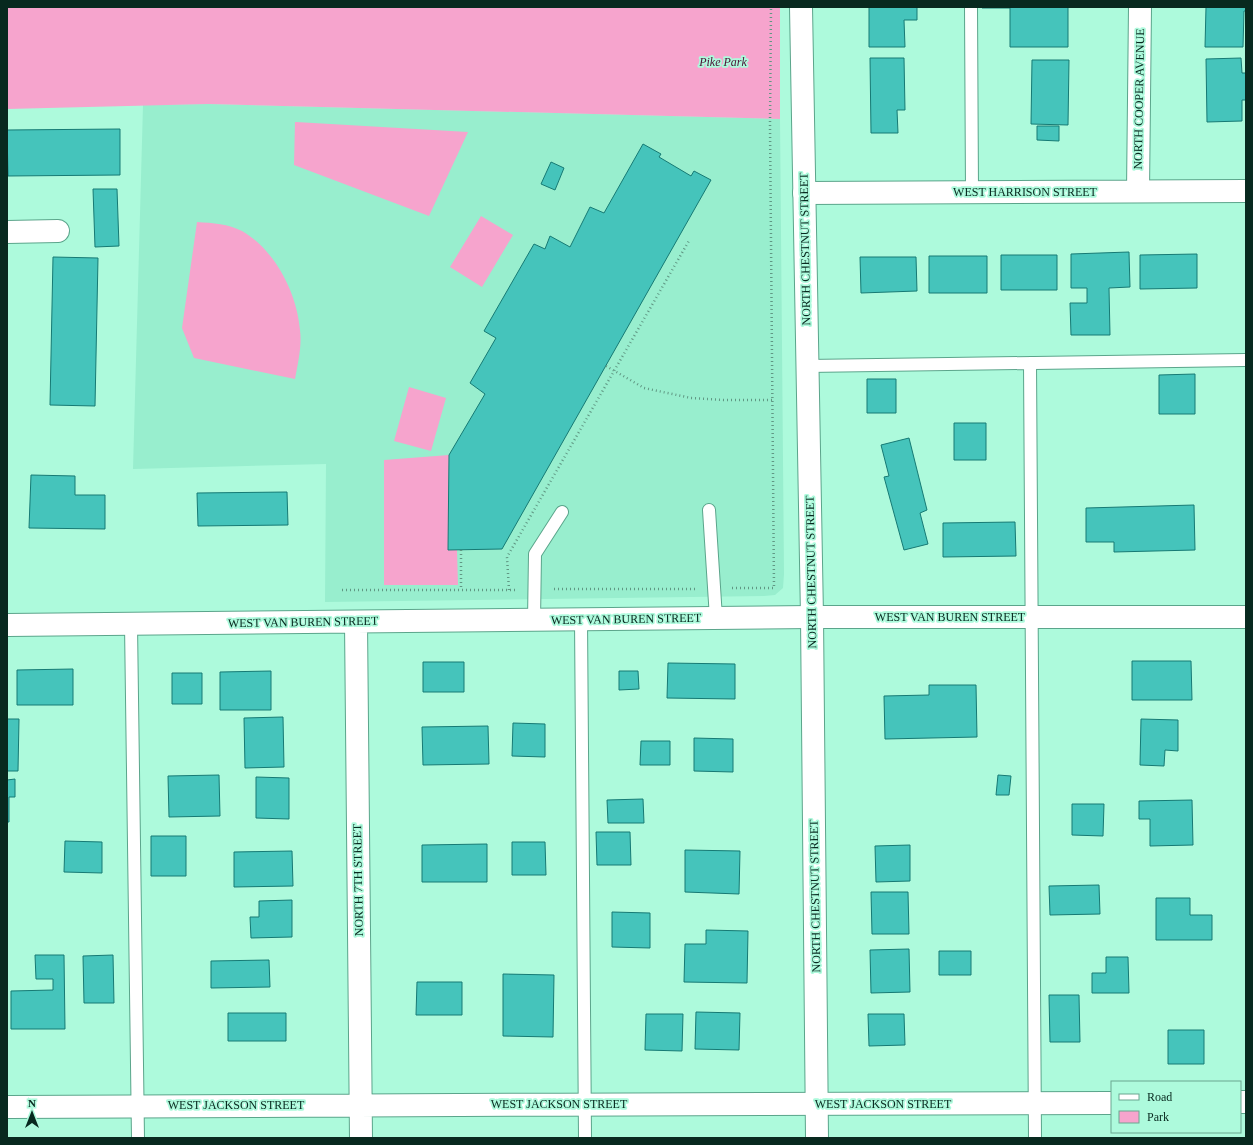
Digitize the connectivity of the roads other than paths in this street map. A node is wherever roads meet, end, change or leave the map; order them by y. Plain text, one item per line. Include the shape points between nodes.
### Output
1 (801, 7) edge
2 (971, 7) edge
3 (1140, 7) edge
4 (1138, 191) junction
5 (1246, 191) edge
6 (972, 192) junction
7 (804, 193) junction
8 (58, 231) dead end
9 (7, 232) edge
10 (1246, 360) edge
11 (1030, 363) junction
12 (807, 366) junction
13 (709, 510) dead end
14 (562, 512) dead end
15 (812, 616) junction
16 (1032, 617) junction
17 (1246, 617) edge
18 (716, 618) junction
19 (581, 619) junction
20 (534, 620) junction
21 (356, 622) junction
22 (131, 624) junction
23 (7, 625) edge
24 (1035, 1103) junction
25 (1111, 1103) edge
26 (360, 1104) junction
27 (585, 1104) junction
28 (817, 1104) junction
29 (138, 1106) junction
30 (7, 1107) edge
31 (138, 1138) edge
32 (361, 1138) edge
33 (585, 1138) edge
34 (817, 1138) edge
35 (1035, 1138) edge

1 - 7 street, NORTH CHESTNUT STREET
2 - 6 lane
3 - 4 street, NORTH COOPER AVENUE
4 - 5 street, WEST HARRISON STREET
4 - 6 street, WEST HARRISON STREET
6 - 7 street, WEST HARRISON STREET
7 - 12 street, NORTH CHESTNUT STREET
8 - 9 street
10 - 11 lane
11 - 12 lane
11 - 16 lane
12 - 15 street, NORTH CHESTNUT STREET
13 - 18 lane
14 - 20 lane via 535,554
15 - 16 street, WEST VAN BUREN STREET
15 - 18 street, WEST VAN BUREN STREET
15 - 28 street, NORTH CHESTNUT STREET
16 - 17 street, WEST VAN BUREN STREET
16 - 24 lane
18 - 19 street, WEST VAN BUREN STREET
19 - 20 street, WEST VAN BUREN STREET
19 - 27 lane
20 - 21 street, WEST VAN BUREN STREET
21 - 22 street, WEST VAN BUREN STREET
21 - 26 street, NORTH 7TH STREET
22 - 23 street, WEST VAN BUREN STREET
22 - 29 lane
24 - 25 street, WEST JACKSON STREET
24 - 28 street, WEST JACKSON STREET
24 - 35 lane
26 - 27 street, WEST JACKSON STREET
26 - 29 street, WEST JACKSON STREET
26 - 32 street, NORTH 7TH STREET
27 - 28 street, WEST JACKSON STREET
27 - 33 lane
28 - 34 street, NORTH CHESTNUT STREET
29 - 30 street, WEST JACKSON STREET
29 - 31 lane

